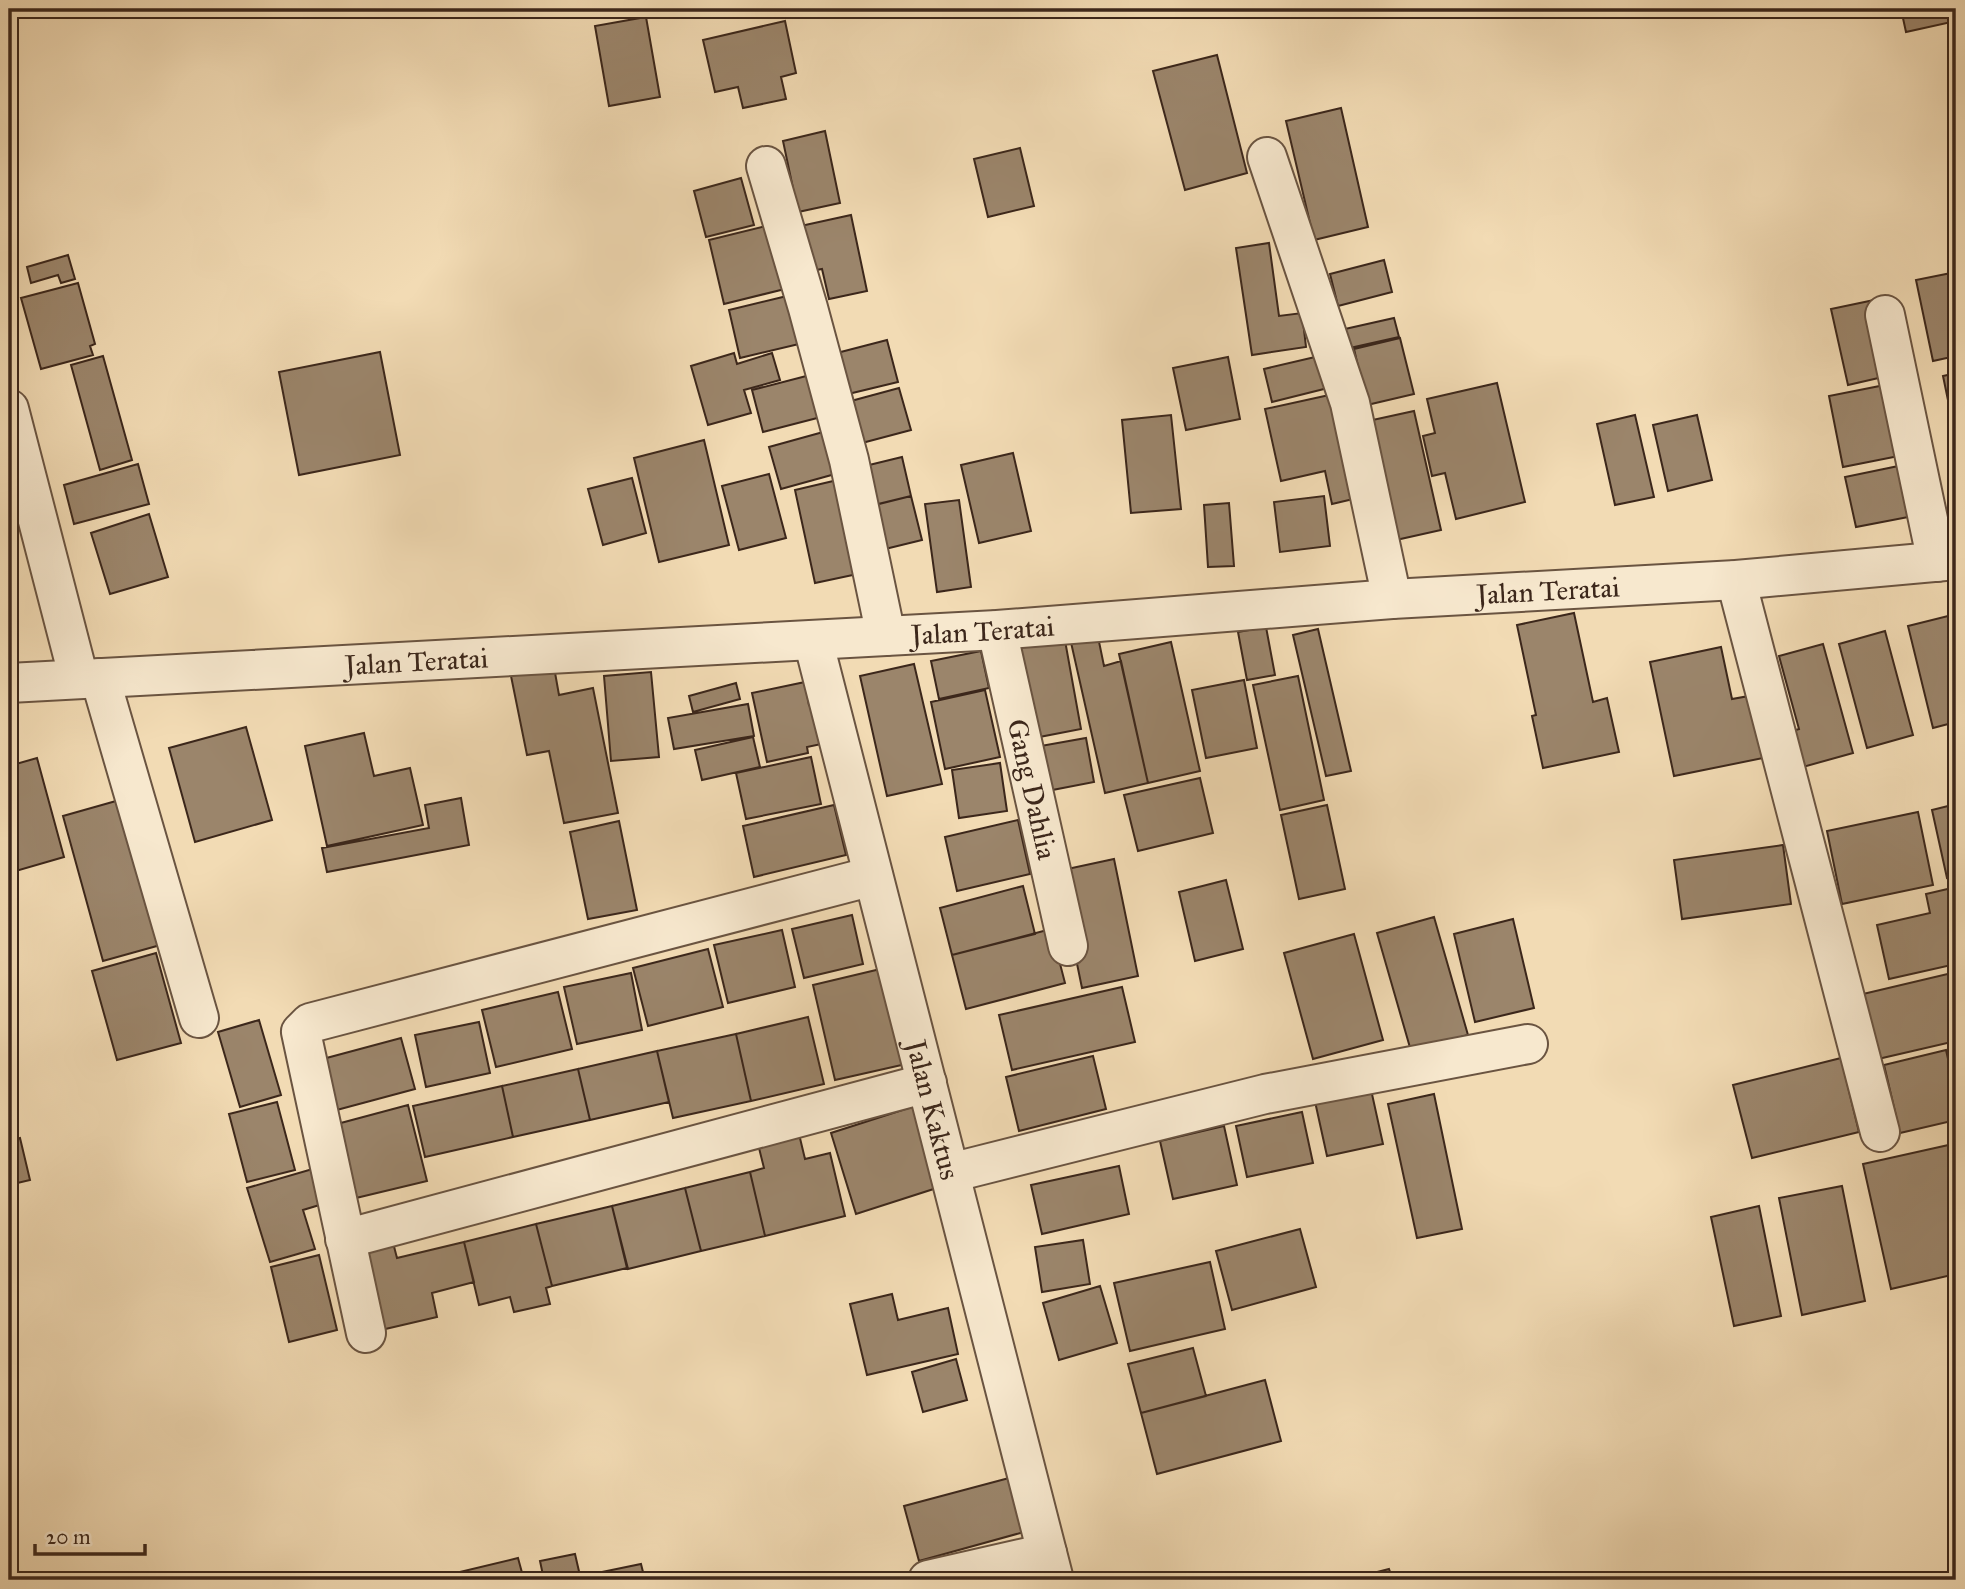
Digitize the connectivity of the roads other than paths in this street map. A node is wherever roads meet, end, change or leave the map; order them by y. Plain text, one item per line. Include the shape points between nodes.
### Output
1 (1267, 157) dead end
2 (766, 166) dead end
3 (1885, 315) dead end
4 (9, 409) edge
5 (1947, 561) edge
6 (1736, 580) junction
7 (1392, 600) junction
8 (997, 630) junction
9 (887, 636) junction
10 (813, 640) junction
11 (89, 678) junction
12 (9, 683) edge
13 (873, 876) junction
14 (1068, 946) dead end
15 (199, 1018) dead end
16 (1528, 1044) dead end
17 (927, 1083) junction
18 (1880, 1132) dead end
19 (950, 1173) junction
20 (345, 1238) junction
21 (366, 1333) dead end
22 (1051, 1567) edge
23 (928, 1580) edge

1 - 7 street via 1350,403
2 - 9 street via 849,460
3 - 5 street
4 - 11 street
5 - 6 street, Jalan Teratai
6 - 7 street, Jalan Teratai
6 - 18 street
7 - 8 street, Jalan Teratai
8 - 9 street, Jalan Teratai
8 - 14 street, Gang Dahlia
9 - 10 street, Jalan Teratai
10 - 11 street, Jalan Teratai
10 - 13 street, Jalan Kaktus
11 - 12 street, Jalan Teratai
11 - 15 street
13 - 17 street, Jalan Kaktus
13 - 20 street via 310,1023 301,1032
16 - 19 street via 1265,1094
17 - 19 street, Jalan Kaktus
17 - 20 street
19 - 22 street, Jalan Kaktus
20 - 21 street
22 - 23 street

